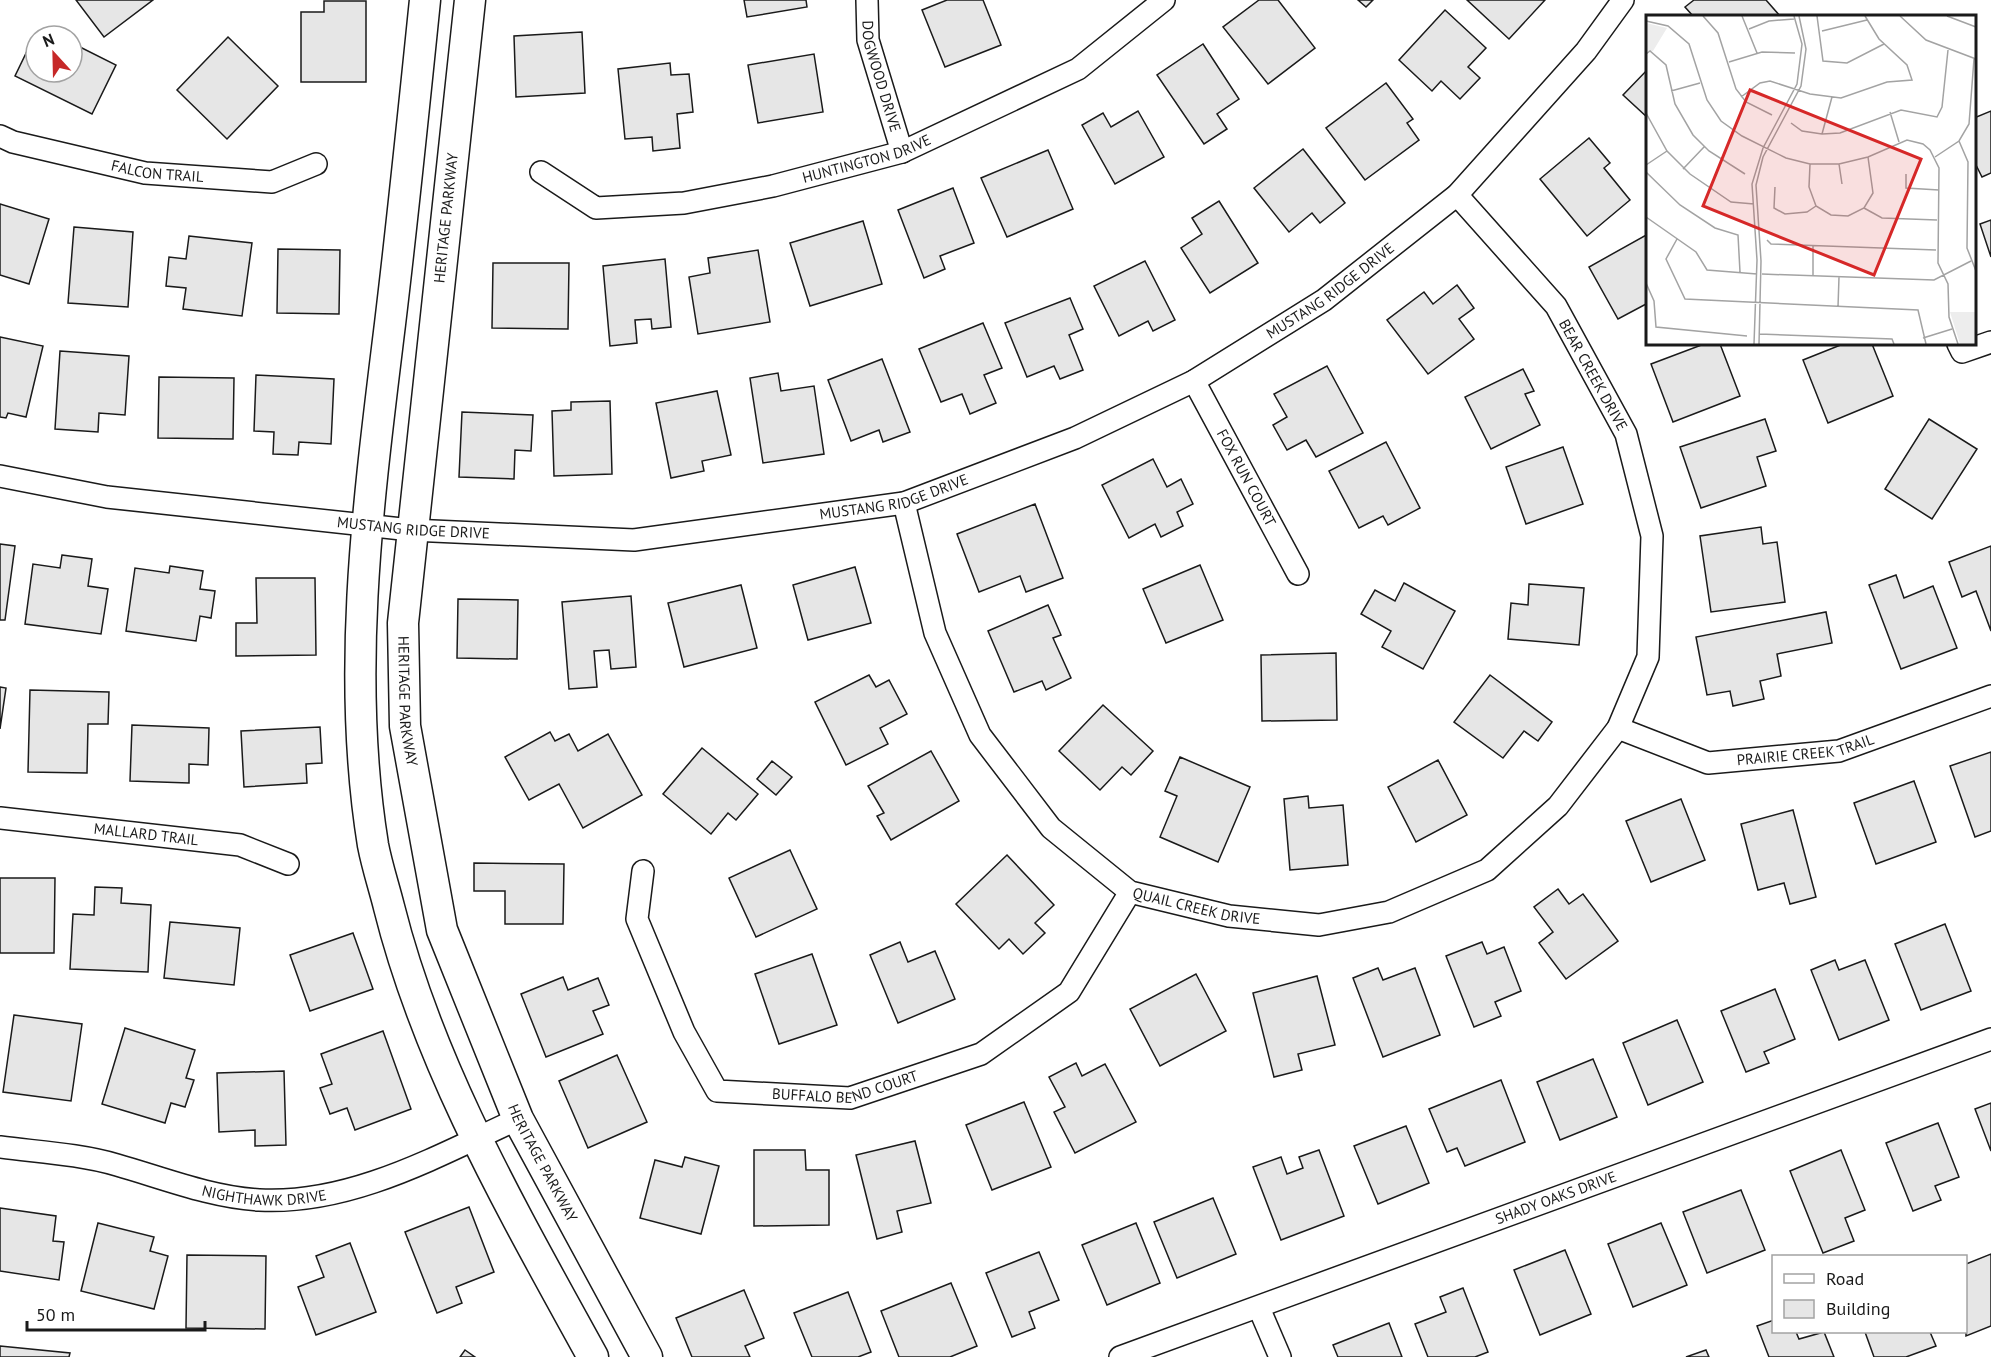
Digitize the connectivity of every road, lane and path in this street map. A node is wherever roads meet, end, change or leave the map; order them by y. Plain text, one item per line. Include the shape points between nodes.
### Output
1 (425, 0) edge
2 (470, 0) edge
3 (867, 0) edge
4 (1164, 0) edge
5 (1623, 0) edge
6 (0, 136) edge
7 (902, 152) junction
8 (316, 164) dead end
9 (541, 172) dead end
10 (1457, 195) junction
11 (1991, 342) edge
12 (1958, 345) edge
13 (1194, 381) junction
14 (0, 476) edge
15 (904, 503) junction
16 (366, 525) junction
17 (411, 530) junction
18 (1298, 574) dead end
19 (1991, 696) edge
20 (1618, 728) junction
21 (0, 818) edge
22 (288, 864) dead end
23 (643, 871) dead end
24 (1130, 892) junction
25 (1991, 1039) edge
26 (518, 1119) junction
27 (477, 1138) junction
28 (0, 1147) edge
29 (1259, 1308) junction
30 (592, 1357) edge
31 (647, 1357) edge
32 (1120, 1357) edge
33 (1280, 1357) edge

1 - 16 main road
2 - 17 main road, HERITAGE PARKWAY
3 - 7 street, DOGWOOD DRIVE via 868,40
4 - 7 street, HUNTINGTON DRIVE via 1078,69
5 - 10 street, MUSTANG RIDGE DRIVE via 1586,51
6 - 8 street, FALCON TRAIL via 145,173 272,182
7 - 9 street, HUNTINGTON DRIVE via 773,186 684,203 596,208
10 - 13 street, MUSTANG RIDGE DRIVE via 1324,300
10 - 20 street, BEAR CREEK DRIVE via 1556,306 1626,434 1652,536 1648,657
11 - 12 street via 1962,352
13 - 15 street, MUSTANG RIDGE DRIVE via 1075,438
13 - 18 street, FOX RUN COURT
14 - 16 street, MUSTANG RIDGE DRIVE via 107,497
15 - 17 street, MUSTANG RIDGE DRIVE via 634,540
15 - 24 street, QUAIL CREEK DRIVE via 935,633 980,735 1052,828
16 - 17 street, MUSTANG RIDGE DRIVE
16 - 27 main road via 360,719 373,847 396,937 432,1044
17 - 26 main road, HERITAGE PARKWAY via 403,623 405,726 442,930
19 - 20 street, PRAIRIE CREEK TRAIL via 1839,751 1707,763
20 - 24 street, QUAIL CREEK DRIVE via 1558,806 1488,870 1389,912 1319,925 1229,916
21 - 22 street, MALLARD TRAIL via 240,845
23 - 24 street, BUFFALO BEND COURT via 637,919 684,1032 717,1091 850,1098 981,1054 1069,993
25 - 29 street, SHADY OAKS DRIVE
26 - 27 street, NIGHTHAWK DRIVE
26 - 31 main road, HERITAGE PARKWAY
27 - 28 street, NIGHTHAWK DRIVE via 379,1181 321,1196 259,1200 182,1185 115,1164
27 - 30 main road
29 - 32 street, SHADY OAKS DRIVE
29 - 33 street

